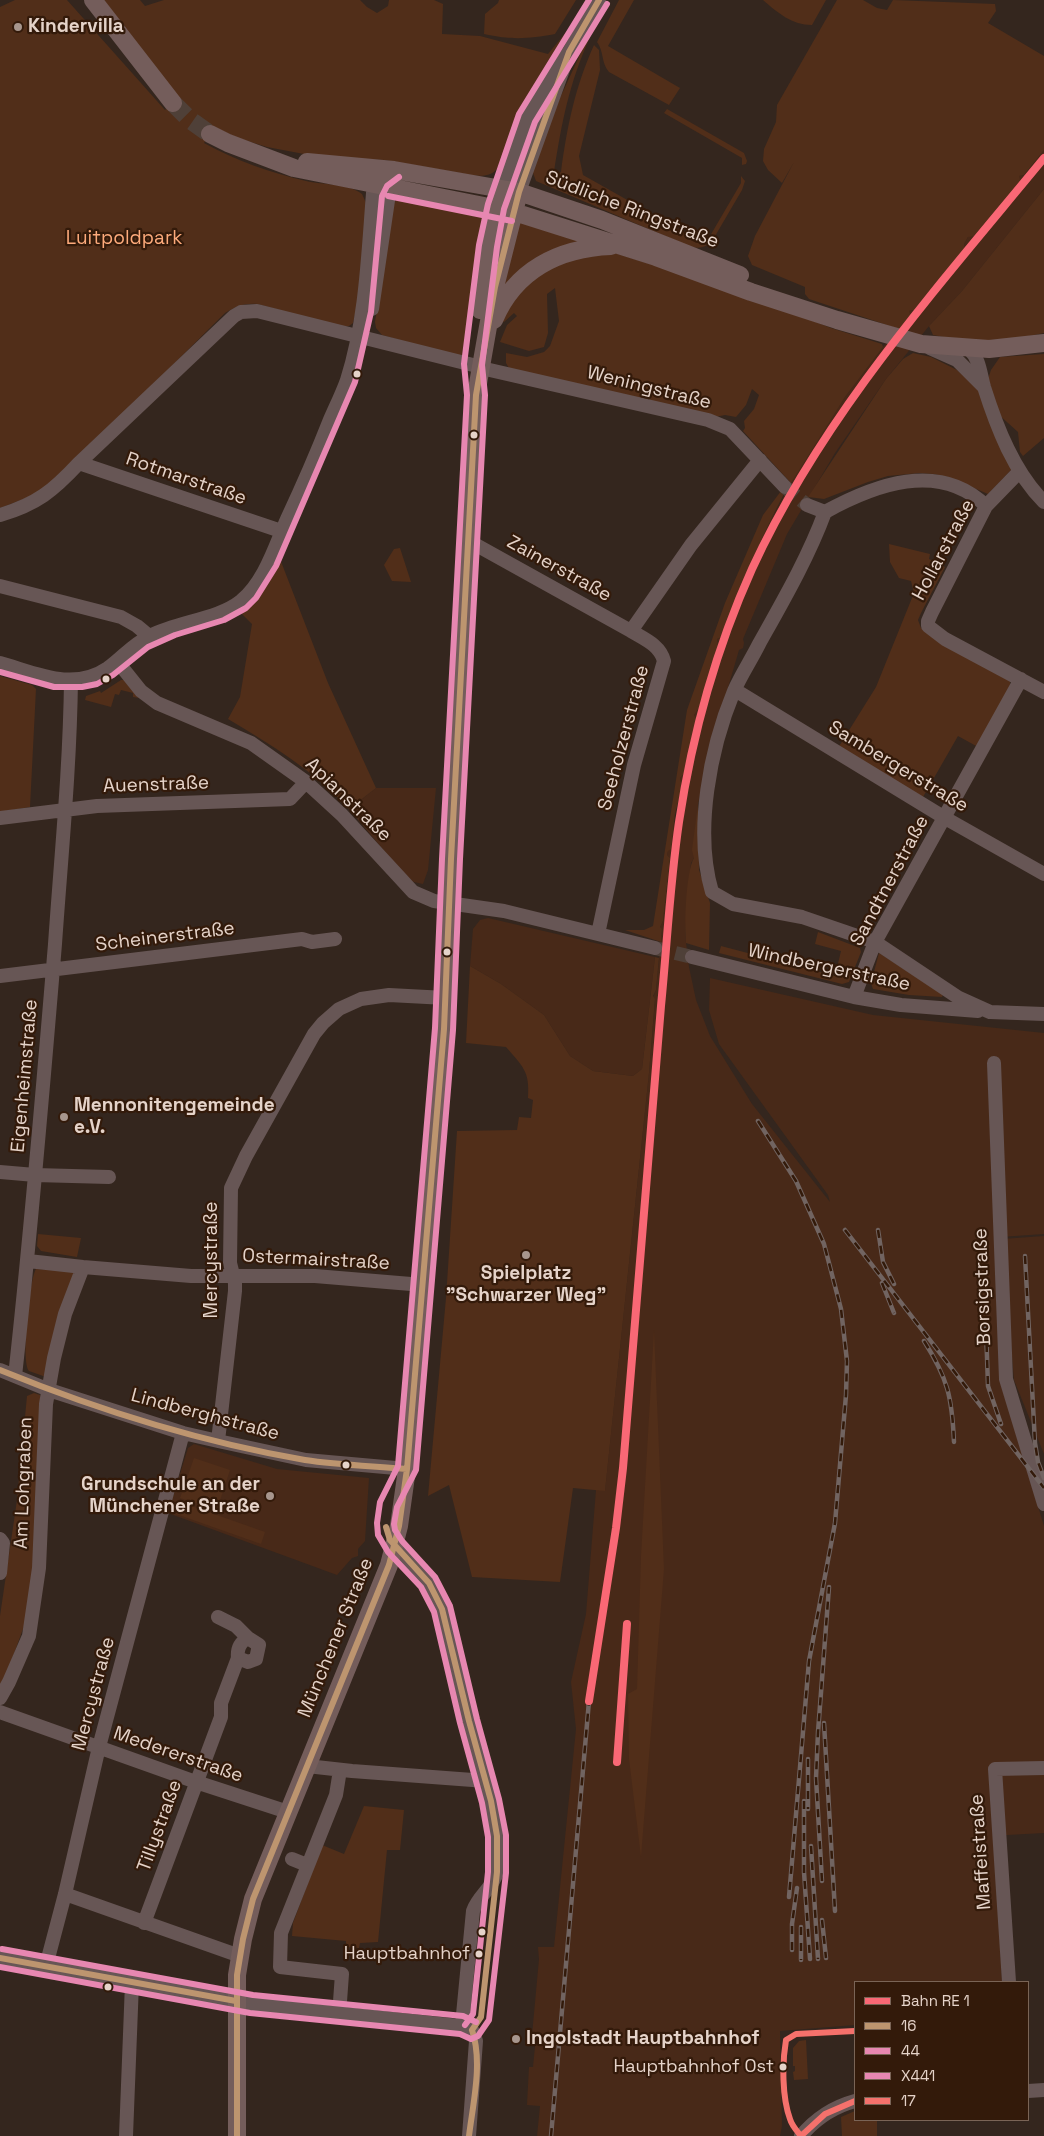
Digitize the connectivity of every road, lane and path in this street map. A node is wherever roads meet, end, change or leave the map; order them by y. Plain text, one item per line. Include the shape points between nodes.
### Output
1 (93, 0) edge
2 (599, 0) edge
3 (173, 103) tunnel mouth
4 (210, 134) tunnel mouth
5 (383, 182) junction
6 (513, 198) junction
7 (496, 207) junction
8 (621, 245) junction
9 (805, 309) junction
10 (361, 338) junction
11 (485, 343) junction
12 (1044, 343) edge
13 (921, 344) junction
14 (1001, 348) junction
15 (969, 349) junction
16 (477, 367) junction
17 (983, 381) junction
18 (760, 460) junction
19 (79, 463) junction
20 (1019, 472) junction
21 (785, 487) tunnel mouth
22 (1044, 502) edge
23 (807, 505) tunnel mouth
24 (986, 506) junction
25 (825, 512) junction
26 (0, 514) edge
27 (281, 531) junction
28 (468, 542) junction
29 (0, 586) edge
30 (631, 631) junction
31 (149, 636) junction
32 (117, 661) junction
33 (0, 663) edge
34 (1021, 679) junction
35 (71, 680) junction
36 (735, 690) junction
37 (1044, 692) edge
38 (306, 782) junction
39 (65, 809) junction
40 (0, 818) edge
41 (945, 818) junction
42 (1044, 874) edge
43 (450, 903) junction
44 (598, 934) junction
45 (335, 939) dead end
46 (875, 942) junction
47 (655, 948) tunnel mouth
48 (692, 957) tunnel mouth
49 (52, 970) junction
50 (0, 976) edge
51 (854, 997) junction
52 (446, 998) junction
53 (990, 1012) junction
54 (1044, 1014) edge
55 (994, 1063) dead end
56 (0, 1172) edge
57 (35, 1175) junction
58 (109, 1177) dead end
59 (28, 1261) junction
60 (83, 1267) junction
61 (232, 1275) junction
62 (423, 1285) junction
63 (0, 1370) edge
64 (15, 1376) junction
65 (49, 1390) junction
66 (184, 1432) junction
67 (218, 1442) junction
68 (407, 1469) junction
69 (1044, 1504) edge
70 (0, 1539) edge
71 (394, 1545) junction
72 (0, 1573) edge
73 (218, 1617) dead end
74 (0, 1698) edge
75 (0, 1712) edge
76 (99, 1748) junction
77 (307, 1766) junction
78 (1044, 1768) edge
79 (340, 1770) junction
80 (486, 1781) junction
81 (196, 1782) junction
82 (288, 1812) junction
83 (292, 1859) dead end
84 (308, 1865) junction
85 (65, 1894) junction
86 (144, 1923) junction
87 (240, 1956) junction
88 (0, 1958) edge
89 (46, 1966) junction
90 (1009, 1981) edge
91 (132, 1983) junction
92 (236, 2001) junction
93 (339, 2015) junction
94 (467, 2028) junction
95 (1044, 2090) edge
96 (1029, 2091) edge
97 (854, 2101) edge
98 (126, 2136) edge
99 (237, 2136) edge
100 (469, 2136) edge
101 (801, 2136) edge

1 - 3 main road
2 - 6 street via 569,52
4 - 5 main road, Südliche Ringstraße via 294,168 363,174
5 - 6 main road, Südliche Ringstraße
5 - 7 main road, Südliche Ringstraße
5 - 10 street via 370,324
6 - 7 main road
6 - 8 main road, Südliche Ringstraße
6 - 9 main road, Südliche Ringstraße via 602,220 714,264
6 - 11 main road, Münchener Straße
7 - 16 main road, Münchener Straße via 488,246
8 - 9 main road, Südliche Ringstraße
8 - 11 main road via 589,248 544,262 528,274 504,301
9 - 13 main road, Südliche Ringstraße
10 - 16 street, Weningstraße
10 - 19 street, Weningstraße via 257,311 241,312
10 - 27 street via 356,363
11 - 16 main road, Münchener Straße
12 - 14 main road, Südliche Ringstraße
13 - 15 main road, Südliche Ringstraße
13 - 17 street via 957,360
14 - 15 main road, Südliche Ringstraße
14 - 17 street via 990,357
15 - 17 street via 975,356
16 - 18 street, Weningstraße via 708,420 730,429
16 - 28 main road, Münchener Straße
17 - 20 street
18 - 21 street, Weningstraße
18 - 30 street via 691,544
19 - 26 street, Weningstraße via 60,484 38,500
19 - 27 street, Rotmarstraße
20 - 22 street
20 - 24 street, Hollarstraße
23 - 25 street
24 - 25 street via 948,484 919,480 870,490
24 - 34 street, Hollarstraße via 928,626 945,639
25 - 36 street via 808,554
27 - 31 street via 267,565 241,601 221,612 175,624
28 - 30 street, Zainerstraße
28 - 43 main road, Münchener Straße
29 - 31 street via 121,617
30 - 44 street, Seeholzerstraße via 656,647 664,661 634,765
31 - 32 street via 137,642
32 - 35 street via 97,675
32 - 38 street, Apianstraße via 141,691 157,703 251,743
33 - 35 street via 52,679
34 - 37 street
34 - 41 street, Sandtnerstraße
35 - 39 street, Eigenheimstraße
36 - 41 street, Sambergerstraße
36 - 46 street via 718,742 707,800 704,836 712,892 733,904 802,917
38 - 39 street, Auenstraße via 290,799
38 - 43 street, Apianstraße via 342,815 413,892 424,898
39 - 40 street, Auenstraße
39 - 49 street, Eigenheimstraße
41 - 42 street, Sambergerstraße
41 - 46 street, Sandtnerstraße
43 - 44 street via 504,911
43 - 52 main road, Münchener Straße
44 - 47 street
45 - 49 street, Scheinerstraße via 312,942 302,939
46 - 51 street, Sandtnerstraße
46 - 53 street via 959,998
48 - 51 street, Windbergerstraße
49 - 50 street, Scheinerstraße
49 - 57 street, Eigenheimstraße
51 - 53 street, Windbergerstraße via 901,1005
52 - 61 street, Mercystraße via 374,996 339,1009 314,1034 235,1177 230,1200
52 - 62 main road, Münchener Straße
53 - 54 street, Windbergerstraße
55 - 69 street, Borsigstraße via 1006,1379
56 - 57 street
57 - 58 street
57 - 59 street
59 - 60 street, Ostermairstraße
59 - 64 street
60 - 61 street, Ostermairstraße via 197,1276
60 - 65 street, Am Lohgraben via 65,1314
61 - 62 street, Ostermairstraße via 315,1276
61 - 67 street, Mercystraße via 235,1291
62 - 68 main road, Münchener Straße
63 - 64 street, Lindberghstraße
64 - 65 street, Lindberghstraße
65 - 66 street, Lindberghstraße
65 - 74 street, Am Lohgraben via 35,1602 29,1636
66 - 67 street, Lindberghstraße
66 - 76 street, Mercystraße
67 - 68 street, Lindberghstraße via 306,1460
68 - 71 main road, Münchener Straße
70 - 72 street, Am Lohgraben via 3,1543
71 - 77 main road, Münchener Straße via 389,1566
71 - 80 street via 429,1583 442,1609
73 - 81 street, Tillystraße via 236,1626 259,1645 256,1658 248,1662 238,1658 221,1703 221,1717
75 - 76 street, Medererstraße
76 - 81 street, Medererstraße
76 - 85 street, Mercystraße
77 - 79 street
77 - 82 main road, Münchener Straße
78 - 90 street, Maffeistraße via 995,1769
79 - 80 street
79 - 84 street via 336,1795
80 - 94 street via 495,1819 497,1872 473,1911
81 - 82 street, Medererstraße
81 - 86 street, Tillystraße
82 - 87 main road, Münchener Straße via 253,1899
83 - 84 street
84 - 93 street via 282,1933 280,1967 342,1974
85 - 86 street
85 - 89 street, Mercystraße
86 - 87 street
87 - 92 main road, Münchener Straße
88 - 89 street
89 - 91 street
91 - 92 street
91 - 98 street
92 - 93 street
92 - 99 main road, Münchener Straße
93 - 94 street
94 - 100 street via 475,2035 476,2050
95 - 96 street
97 - 101 street via 830,2110

